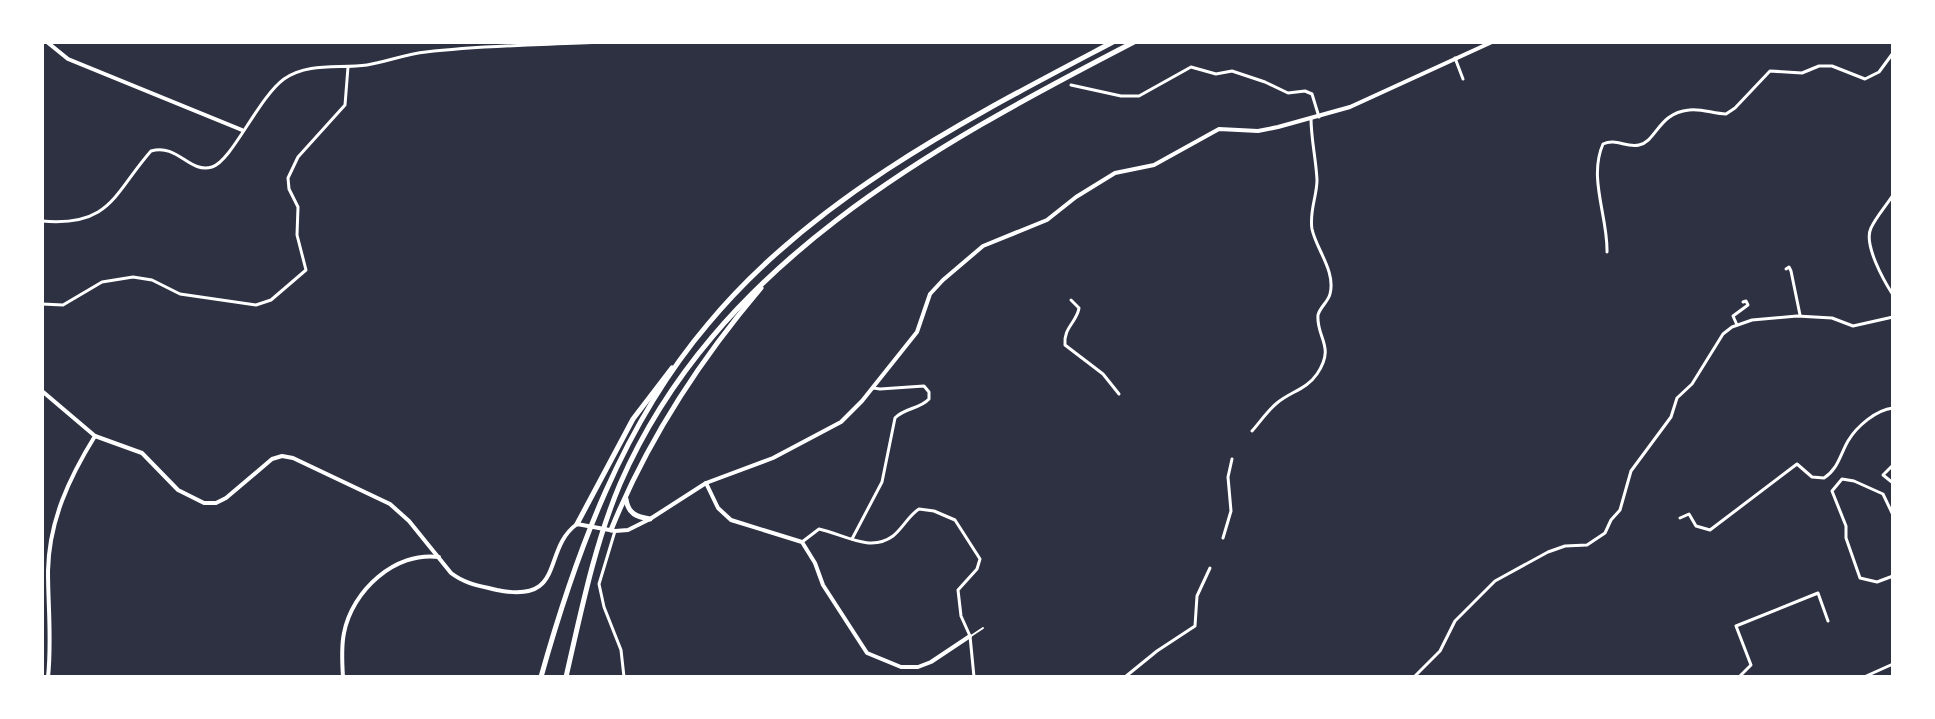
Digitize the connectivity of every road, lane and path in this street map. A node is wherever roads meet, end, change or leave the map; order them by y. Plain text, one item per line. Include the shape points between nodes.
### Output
1 (47, 42) edge
2 (602, 42) edge
3 (1113, 42) edge
4 (1134, 42) edge
5 (1492, 42) edge
6 (1893, 53) edge
7 (1455, 58) junction
8 (348, 67) junction
9 (1463, 79) dead end
10 (1071, 85) dead end
11 (1319, 117) junction
12 (1311, 118) junction
13 (242, 130) junction
14 (1893, 195) edge
15 (42, 221) edge
16 (1607, 252) dead end
17 (782, 263) junction
18 (1786, 269) dead end
19 (1893, 295) edge
20 (1071, 300) dead end
21 (1743, 302) dead end
22 (42, 304) edge
23 (1800, 315) junction
24 (1893, 317) edge
25 (1737, 325) junction
26 (684, 355) junction
27 (872, 387) junction
28 (42, 391) edge
29 (1119, 394) dead end
30 (1893, 408) edge
31 (1252, 431) dead end
32 (95, 436) junction
33 (1232, 459) dead end
34 (1893, 465) edge
35 (706, 483) junction
36 (1893, 483) edge
37 (626, 494) junction
38 (1893, 515) edge
39 (1680, 518) dead end
40 (650, 519) junction
41 (577, 524) junction
42 (613, 530) junction
43 (1223, 538) dead end
44 (852, 539) junction
45 (802, 542) junction
46 (439, 557) junction
47 (1210, 568) dead end
48 (1893, 576) edge
49 (1828, 621) dead end
50 (983, 628) dead end
51 (970, 636) junction
52 (1893, 664) edge
53 (48, 677) edge
54 (343, 677) edge
55 (541, 677) edge
56 (566, 677) edge
57 (624, 677) edge
58 (974, 677) edge
59 (1125, 677) edge
60 (1414, 677) edge
61 (1739, 677) edge
62 (1864, 677) edge

1 - 13 street via 68,59
2 - 8 street via 426,52
3 - 26 highway via 958,126 825,215 749,280
4 - 17 highway via 903,171
5 - 7 street
6 - 16 street via 1879,72 1865,79 1832,66 1802,73 1770,71 1726,114 1691,109 1663,120 1639,145 1603,144 1599,195
7 - 9 street
7 - 11 street
8 - 13 street via 304,69 284,79
8 - 22 street via 345,105 298,157 288,178 298,207 297,235 306,270 271,300 256,305 225,302 180,294 133,277 102,282 63,305
10 - 11 street via 1139,96 1191,67 1216,74 1232,71 1288,93 1312,94
11 - 12 street
12 - 27 street via 1258,131 1219,129 1154,165 1115,173 1047,220 983,246 934,289 917,332
12 - 31 street via 1317,182 1312,230 1330,283 1318,319 1325,351 1308,384 1276,403
13 - 15 street via 228,156 214,167 195,166 168,149 151,151 103,210
14 - 19 street via 1869,234
17 - 37 highway via 696,370
17 - 56 highway via 693,361 640,443 598,543
18 - 23 street via 1791,271
20 - 29 street via 1079,308 1065,333 1065,345 1103,374
21 - 25 street via 1748,305 1733,316
23 - 24 street via 1853,326
23 - 25 street
25 - 60 street via 1723,334 1692,384 1677,398 1671,417 1631,471 1620,510 1605,533 1587,545 1548,552 1495,581 1455,621 1440,651
26 - 41 highway via 633,419
26 - 55 highway via 632,438 586,538
27 - 35 street via 841,422 773,458
27 - 44 street via 924,386 929,399 895,418 882,482
28 - 32 street
30 - 39 street via 1879,411 1854,434 1824,478 1812,477 1797,464 1710,530 1696,526 1689,514
32 - 46 street via 142,453 178,490 204,503 226,498 272,459 293,458 390,504
32 - 53 street via 62,496 51,537
33 - 43 street via 1231,511
34 - 36 street via 1883,475
35 - 40 street
35 - 45 street via 718,508 731,520
37 - 40 highway via 629,512
37 - 42 highway
38 - 48 street via 1883,494 1854,481 1842,479 1832,491 1860,578 1877,582
40 - 42 street via 628,530
41 - 42 street
41 - 46 street via 565,535 546,580 529,592 470,584
42 - 57 street via 599,584 621,650
44 - 45 street via 819,529
44 - 51 street via 883,542 919,509 955,520 980,559 958,590
45 - 51 street via 867,653 901,667 918,667
46 - 54 street via 421,555 398,562 359,598 344,633
47 - 59 street via 1197,596 1195,626
49 - 61 street via 1818,593 1736,626 1751,665
50 - 51 lane
51 - 58 street
52 - 62 street

